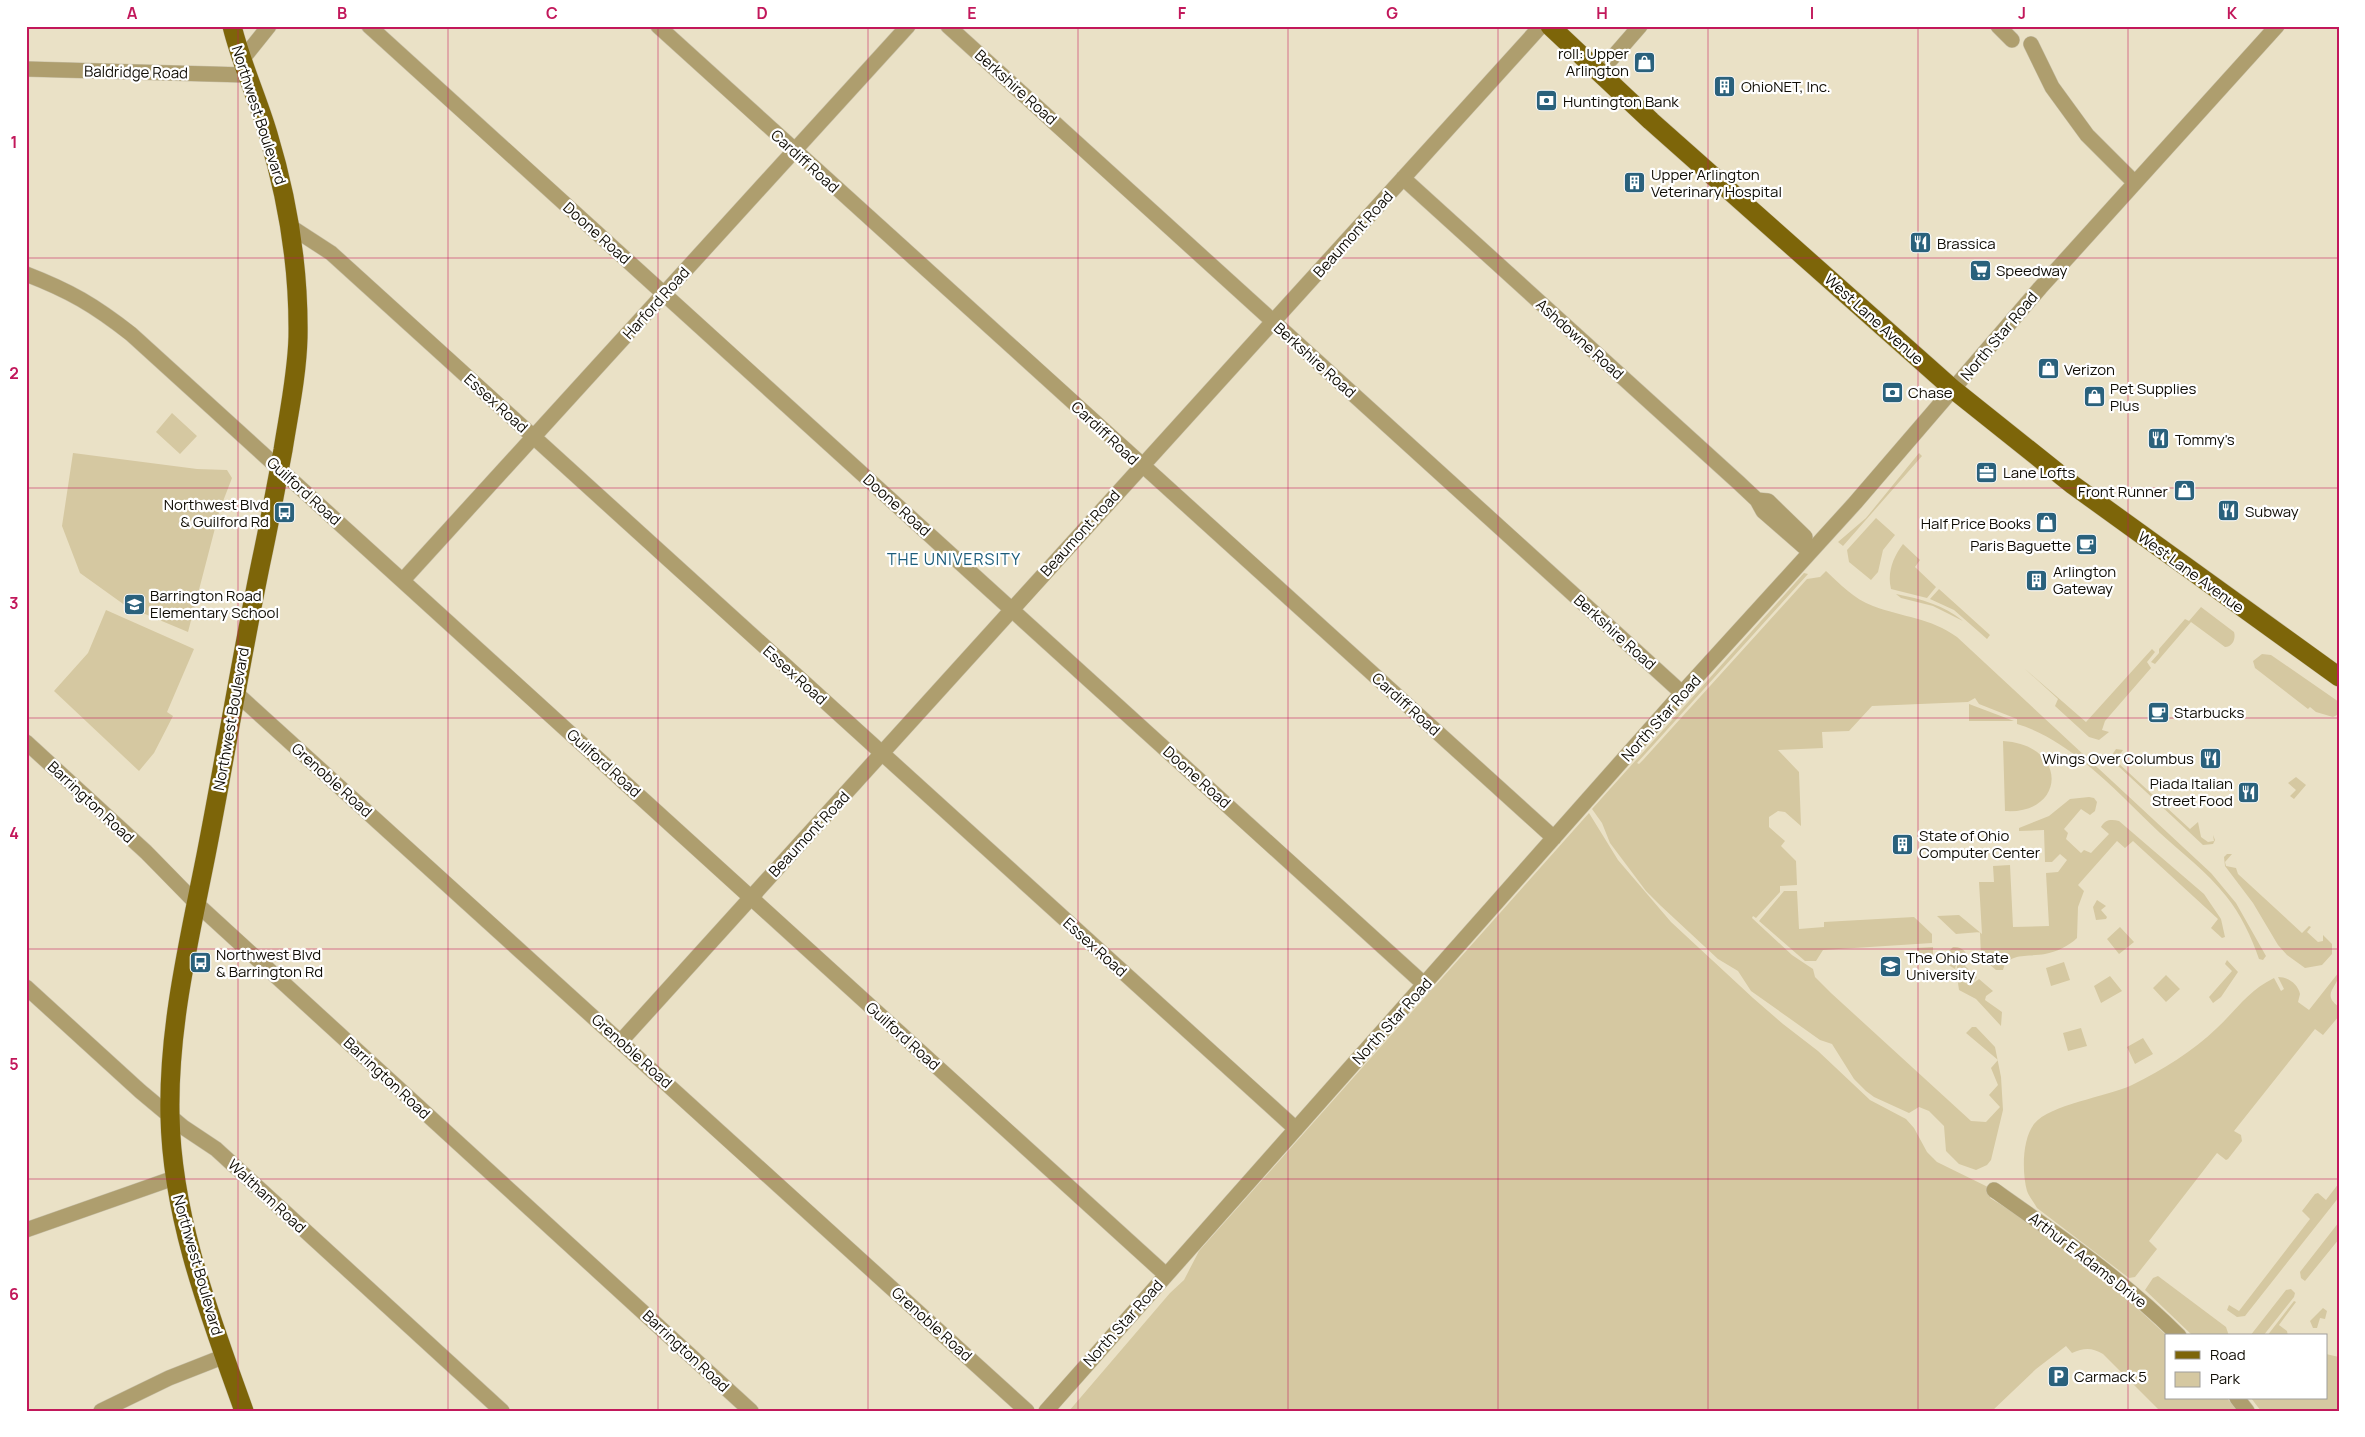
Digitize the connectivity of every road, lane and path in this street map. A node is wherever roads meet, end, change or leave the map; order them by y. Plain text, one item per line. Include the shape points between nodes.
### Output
1 (232, 26) edge
2 (269, 26) edge
3 (369, 26) edge
4 (658, 26) edge
5 (908, 26) edge
6 (948, 26) edge
7 (1541, 26) edge
8 (1550, 26) edge
9 (1640, 26) edge
10 (1998, 26) edge
11 (2273, 28) edge
12 (2012, 40) dead end
13 (2031, 44) dead end
14 (244, 68) junction
15 (26, 69) edge
16 (1599, 73) junction
17 (794, 151) junction
18 (1403, 178) junction
19 (2134, 183) junction
20 (291, 227) junction
21 (26, 274) edge
22 (664, 294) junction
23 (1272, 322) junction
24 (1954, 390) junction
25 (533, 437) junction
26 (1141, 466) junction
27 (280, 469) junction
28 (1813, 549) junction
29 (404, 580) junction
30 (1012, 610) junction
31 (2339, 677) edge
32 (236, 693) junction
33 (1682, 693) junction
34 (26, 742) edge
35 (881, 754) junction
36 (1554, 838) junction
37 (750, 897) junction
38 (197, 904) junction
39 (1425, 985) junction
40 (26, 988) edge
41 (621, 1041) junction
42 (170, 1115) junction
43 (1296, 1129) junction
44 (174, 1178) junction
45 (1994, 1190) dead end
46 (26, 1230) edge
47 (1166, 1275) junction
48 (2177, 1334) edge
49 (224, 1356) junction
50 (2238, 1400) edge
51 (101, 1411) edge
52 (244, 1411) edge
53 (502, 1411) edge
54 (751, 1411) edge
55 (1027, 1411) edge
56 (1046, 1411) edge
57 (2246, 1411) edge

1 - 14 main road, Northwest Boulevard
2 - 14 street
3 - 22 street, Doone Road
4 - 17 street, Cardiff Road
5 - 17 street, Harford Road
6 - 23 street, Berkshire Road
7 - 18 street, Beaumont Road
8 - 16 main road, West Lane Avenue
9 - 16 street
10 - 12 street
11 - 19 street, North Star Road
13 - 19 street via 2052,87 2087,135
14 - 15 street, Baldridge Road
14 - 20 main road, Northwest Boulevard via 267,130
16 - 24 main road, West Lane Avenue
17 - 22 street, Harford Road
17 - 26 street, Cardiff Road
18 - 23 street, Beaumont Road
18 - 28 street, Ashdowne Road via 1757,500 1768,501
19 - 24 street, North Star Road
20 - 25 street, Essex Road via 331,253
20 - 27 main road, Northwest Boulevard via 298,337 292,402
21 - 27 street, Guilford Road via 73,293 102,311
22 - 25 street, Harford Road
22 - 30 street, Doone Road
23 - 26 street, Beaumont Road
23 - 33 street, Berkshire Road
24 - 28 street, North Star Road
24 - 31 main road, West Lane Avenue via 2073,485
25 - 29 street, Harford Road
25 - 35 street, Essex Road
26 - 30 street, Beaumont Road
26 - 36 street, Cardiff Road
27 - 29 street, Guilford Road
27 - 32 main road, Northwest Boulevard
28 - 33 street, North Star Road
29 - 37 street, Guilford Road
30 - 35 street, Beaumont Road
30 - 39 street, Doone Road
32 - 38 main road, Northwest Boulevard
32 - 41 street, Grenoble Road
33 - 36 street, North Star Road
34 - 38 street, Barrington Road via 146,852
35 - 37 street, Beaumont Road
35 - 43 street, Essex Road
36 - 39 street, North Star Road
37 - 41 street, Beaumont Road
37 - 47 street, Guilford Road
38 - 42 main road, Northwest Boulevard via 176,1020
38 - 54 street, Barrington Road
39 - 43 street, North Star Road
40 - 42 street, Waltham Road
41 - 55 street, Grenoble Road
42 - 44 main road, Northwest Boulevard
42 - 53 street, Waltham Road via 216,1149
43 - 47 street, North Star Road
44 - 46 street
44 - 49 main road, Northwest Boulevard via 187,1238
45 - 48 street, Arthur E Adams Drive via 2093,1261
47 - 56 street, North Star Road
49 - 51 street
49 - 52 main road, Northwest Boulevard
50 - 57 street

